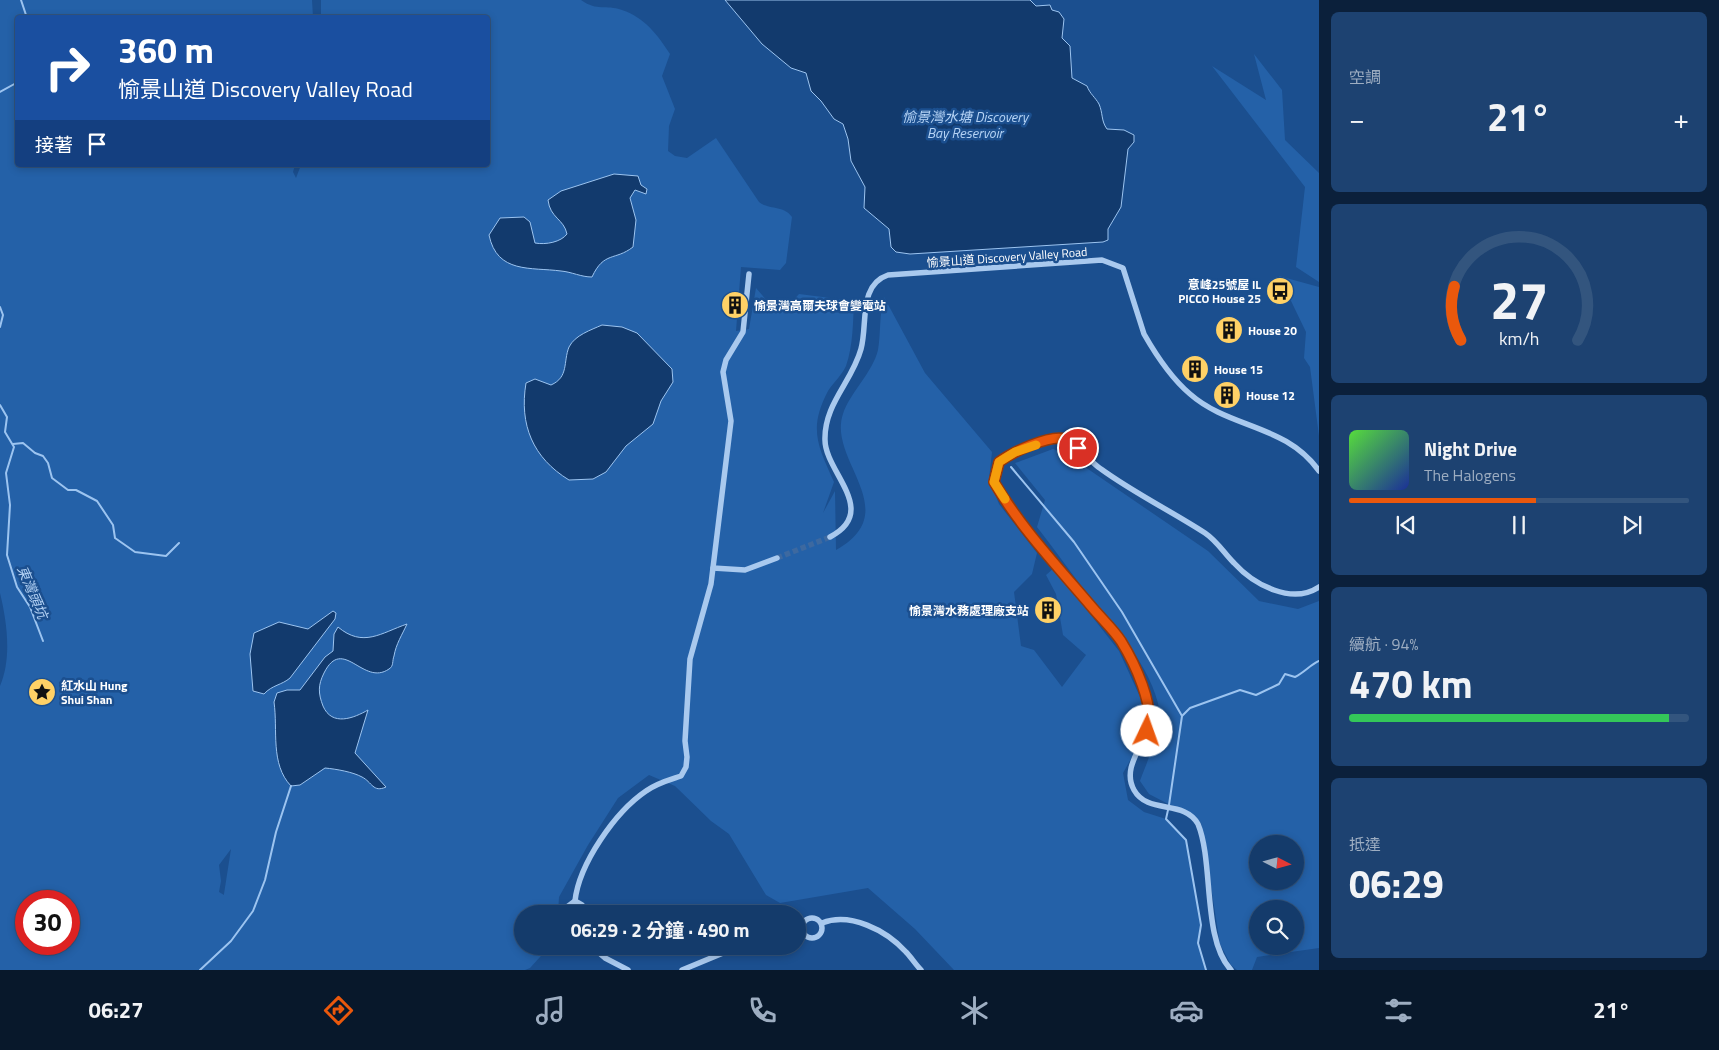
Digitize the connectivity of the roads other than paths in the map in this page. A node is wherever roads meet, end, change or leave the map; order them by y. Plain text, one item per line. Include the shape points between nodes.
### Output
1 (749, 274) dead end
2 (1319, 472) edge
3 (830, 537) tunnel mouth
4 (777, 558) tunnel mouth
5 (712, 568) junction
6 (1319, 587) edge
7 (575, 901) junction
8 (568, 905) edge
9 (582, 905) edge
10 (806, 920) edge
11 (822, 923) junction
12 (806, 934) edge
13 (602, 955) edge
14 (718, 955) edge
15 (628, 970) edge
16 (682, 970) edge
17 (921, 970) edge
18 (1231, 970) edge

1 - 5 street via 743,332 726,360 723,372 731,421
2 - 3 street, 愉景山道 Discovery Valley Road via 1290,442 1217,411 1190,394 1159,360 1144,334 1123,268 1113,263 1102,260 888,276 881,278 870,291 859,356 828,414 825,442 851,504 846,523
4 - 5 street via 745,570
5 - 7 street via 690,660 686,766 681,776 657,784 624,809 582,870
6 - 18 street via 1305,594 1291,595 1255,580 1207,534 1099,468 1066,439 1052,439 1015,452 999,462 994,482 1000,492 1120,640 1132,663 1150,716 1131,767 1130,779 1140,798 1189,813 1200,827 1216,938
7 - 8 street
7 - 9 street
10 - 11 street via 817,919
11 - 12 street via 820,934 812,938
11 - 17 street via 836,919 870,927 890,938
13 - 15 street
14 - 16 street

